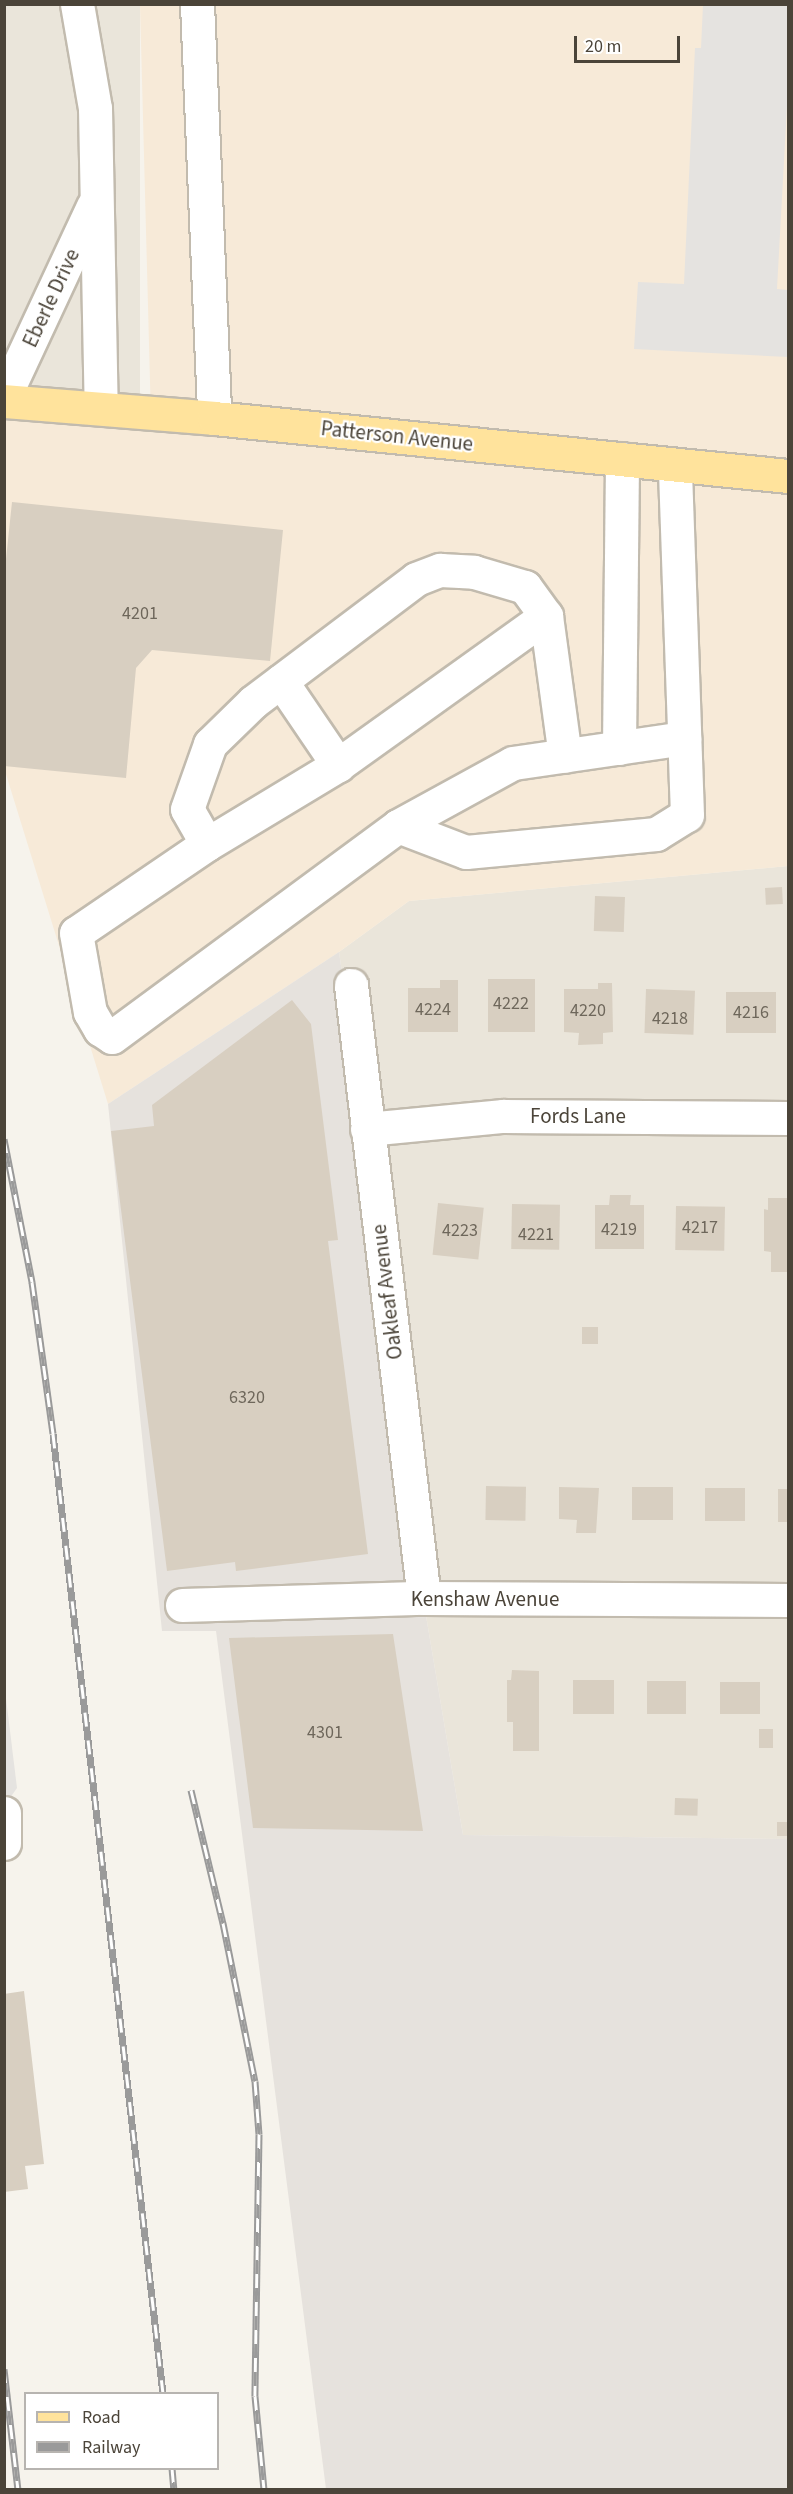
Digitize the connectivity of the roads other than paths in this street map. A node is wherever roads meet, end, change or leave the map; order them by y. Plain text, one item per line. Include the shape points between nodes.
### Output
1 (77, 4) edge
2 (197, 4) edge
3 (97, 199) junction
4 (4, 399) edge
5 (100, 408) junction
6 (214, 418) junction
7 (622, 459) junction
8 (675, 465) junction
9 (789, 477) edge
10 (546, 616) junction
11 (281, 681) junction
12 (684, 738) junction
13 (619, 748) junction
14 (565, 756) junction
15 (338, 765) junction
16 (399, 826) junction
17 (207, 844) junction
18 (351, 985) dead end
19 (789, 1118) edge
20 (367, 1129) junction
21 (424, 1599) junction
22 (789, 1600) edge
23 (182, 1605) dead end
24 (4, 1813) edge
25 (4, 1843) edge

1 - 3 street, Eberle Drive via 95,108
2 - 6 street
3 - 4 street, Eberle Drive
3 - 5 street, Eberle Drive
4 - 5 main road, Patterson Avenue
5 - 6 main road, Patterson Avenue
6 - 7 main road, Patterson Avenue
7 - 8 main road, Patterson Avenue
7 - 13 street
8 - 9 main road, Patterson Avenue
8 - 12 street
10 - 11 street via 525,587 474,572 440,570 416,579
10 - 14 street
10 - 15 street
11 - 15 street
11 - 17 street via 210,744 187,809
12 - 13 street
12 - 16 street via 687,815 656,834 466,852
13 - 14 street
14 - 16 street via 513,763
15 - 17 street
16 - 17 street via 112,1037 100,1029 90,1012 76,933
18 - 20 street, Oakleaf Avenue
19 - 20 street, Fords Lane via 503,1116
20 - 21 street, Oakleaf Avenue
21 - 22 street, Kenshaw Avenue
21 - 23 street, Kenshaw Avenue
24 - 25 street

